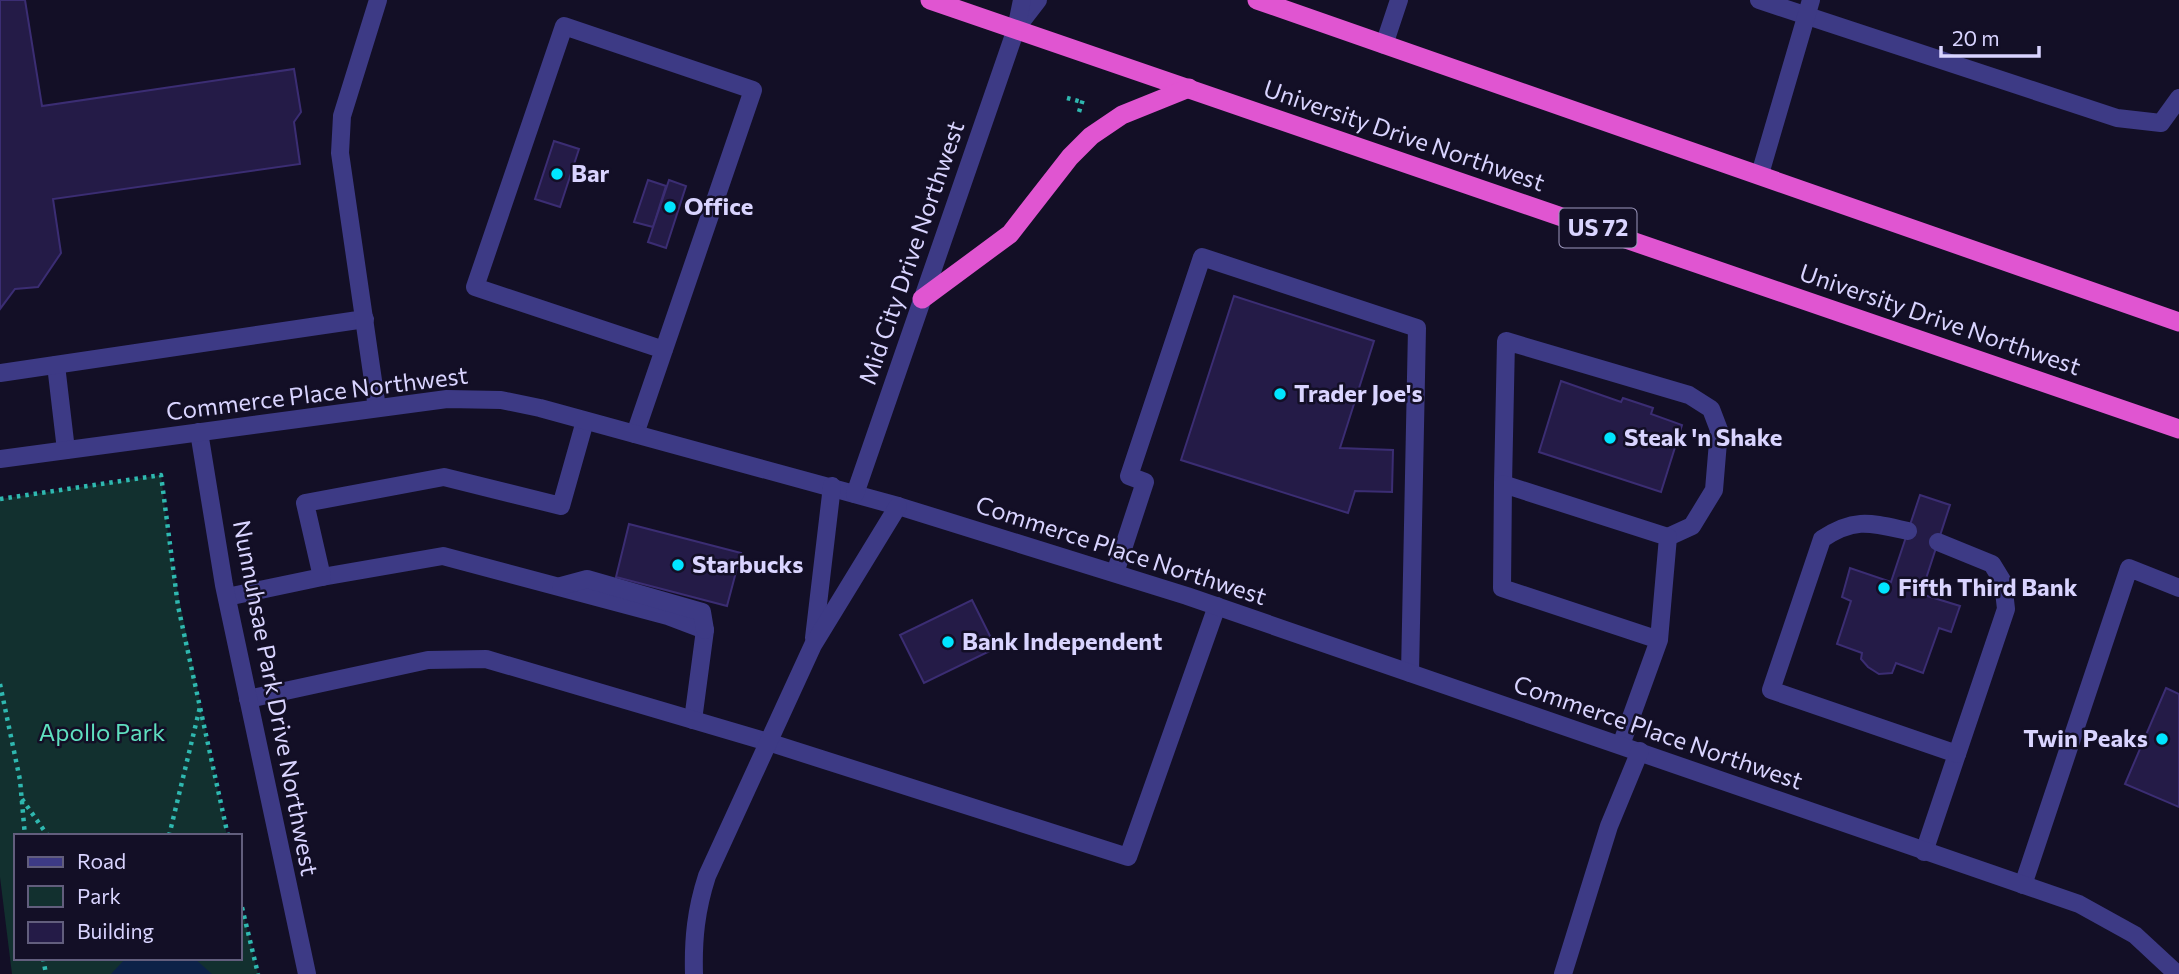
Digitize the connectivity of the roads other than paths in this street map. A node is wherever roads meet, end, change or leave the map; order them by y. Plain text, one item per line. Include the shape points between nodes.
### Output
1 (378, 0) edge
2 (930, 0) edge
3 (1022, 0) edge
4 (1038, 0) edge
5 (1257, 0) edge
6 (1399, 0) edge
7 (1759, 0) edge
8 (1809, 8) edge
9 (1016, 29) junction
10 (1384, 45) junction
11 (1189, 88) junction
12 (2179, 98) edge
13 (1760, 174) junction
14 (922, 299) junction
15 (365, 319) junction
16 (2179, 322) edge
17 (664, 351) junction
18 (56, 365) junction
19 (0, 373) edge
20 (377, 408) junction
21 (585, 421) junction
22 (2179, 429) edge
23 (199, 432) junction
24 (635, 434) junction
25 (66, 450) junction
26 (0, 459) edge
27 (1503, 484) junction
28 (832, 486) junction
29 (855, 494) junction
30 (898, 506) junction
31 (1908, 531) dead end
32 (1668, 537) junction
33 (1938, 542) dead end
34 (1115, 573) junction
35 (321, 577) junction
36 (2179, 588) edge
37 (227, 597) junction
38 (1217, 606) junction
39 (1659, 640) junction
40 (813, 645) junction
41 (1410, 673) junction
42 (248, 699) junction
43 (693, 720) junction
44 (768, 742) junction
45 (1622, 745) junction
46 (1640, 751) junction
47 (1957, 754) junction
48 (1924, 852) junction
49 (2023, 885) junction
50 (307, 974) edge
51 (694, 974) edge
52 (1563, 974) edge
53 (2177, 974) edge

1 - 15 street via 342,116 340,153
2 - 9 highway, University Drive Northwest / US 72
3 - 9 street
4 - 9 street
5 - 10 highway
6 - 10 street
7 - 8 street
8 - 12 street via 2117,118 2161,123
8 - 13 street
9 - 11 highway, University Drive Northwest / US 72
9 - 14 street, Mid City Drive Northwest
10 - 13 highway
11 - 14 highway via 1122,114 1091,136 1010,234
11 - 22 highway, University Drive Northwest / US 72
13 - 16 highway
14 - 29 street, Mid City Drive Northwest
15 - 18 street
15 - 20 street
17 - 17 street via 752,90 564,26 475,287
17 - 24 street
18 - 19 street
18 - 25 street
20 - 21 street, Commerce Place Northwest via 476,398
20 - 23 street, Commerce Place Northwest
21 - 24 street, Commerce Place Northwest
21 - 35 street via 561,506 444,477 305,503
23 - 25 street, Commerce Place Northwest
23 - 37 street, Nunnuhsae Park Drive Northwest
24 - 28 street, Commerce Place Northwest
25 - 26 street, Commerce Place Northwest
27 - 32 street
27 - 32 street via 1506,341 1689,395 1711,410 1719,430 1714,490 1692,526
27 - 39 street via 1502,587
28 - 29 street, Commerce Place Northwest
28 - 40 street
29 - 30 street, Commerce Place Northwest
30 - 34 street, Commerce Place Northwest
30 - 40 street
31 - 47 street via 1864,522 1841,527 1822,540 1771,690
32 - 39 street
33 - 47 street via 1992,564 2003,582 2006,609
34 - 38 street, Commerce Place Northwest
34 - 41 street via 1145,482 1129,476 1202,257 1417,328
35 - 37 street
35 - 43 street via 443,556 705,630
36 - 49 street via 2129,568
37 - 42 street, Nunnuhsae Park Drive Northwest
38 - 41 street, Commerce Place Northwest
38 - 44 street via 1128,857
39 - 45 street
40 - 44 street
41 - 45 street, Commerce Place Northwest
42 - 43 street via 456,657 486,659
42 - 50 street, Nunnuhsae Park Drive Northwest
43 - 44 street
44 - 51 street via 707,877 693,937
45 - 46 street, Commerce Place Northwest
46 - 48 street, Commerce Place Northwest
46 - 52 street via 1609,826
47 - 48 street
48 - 49 street, Commerce Place Northwest
49 - 53 street, Commerce Place Northwest via 2079,904 2135,935

